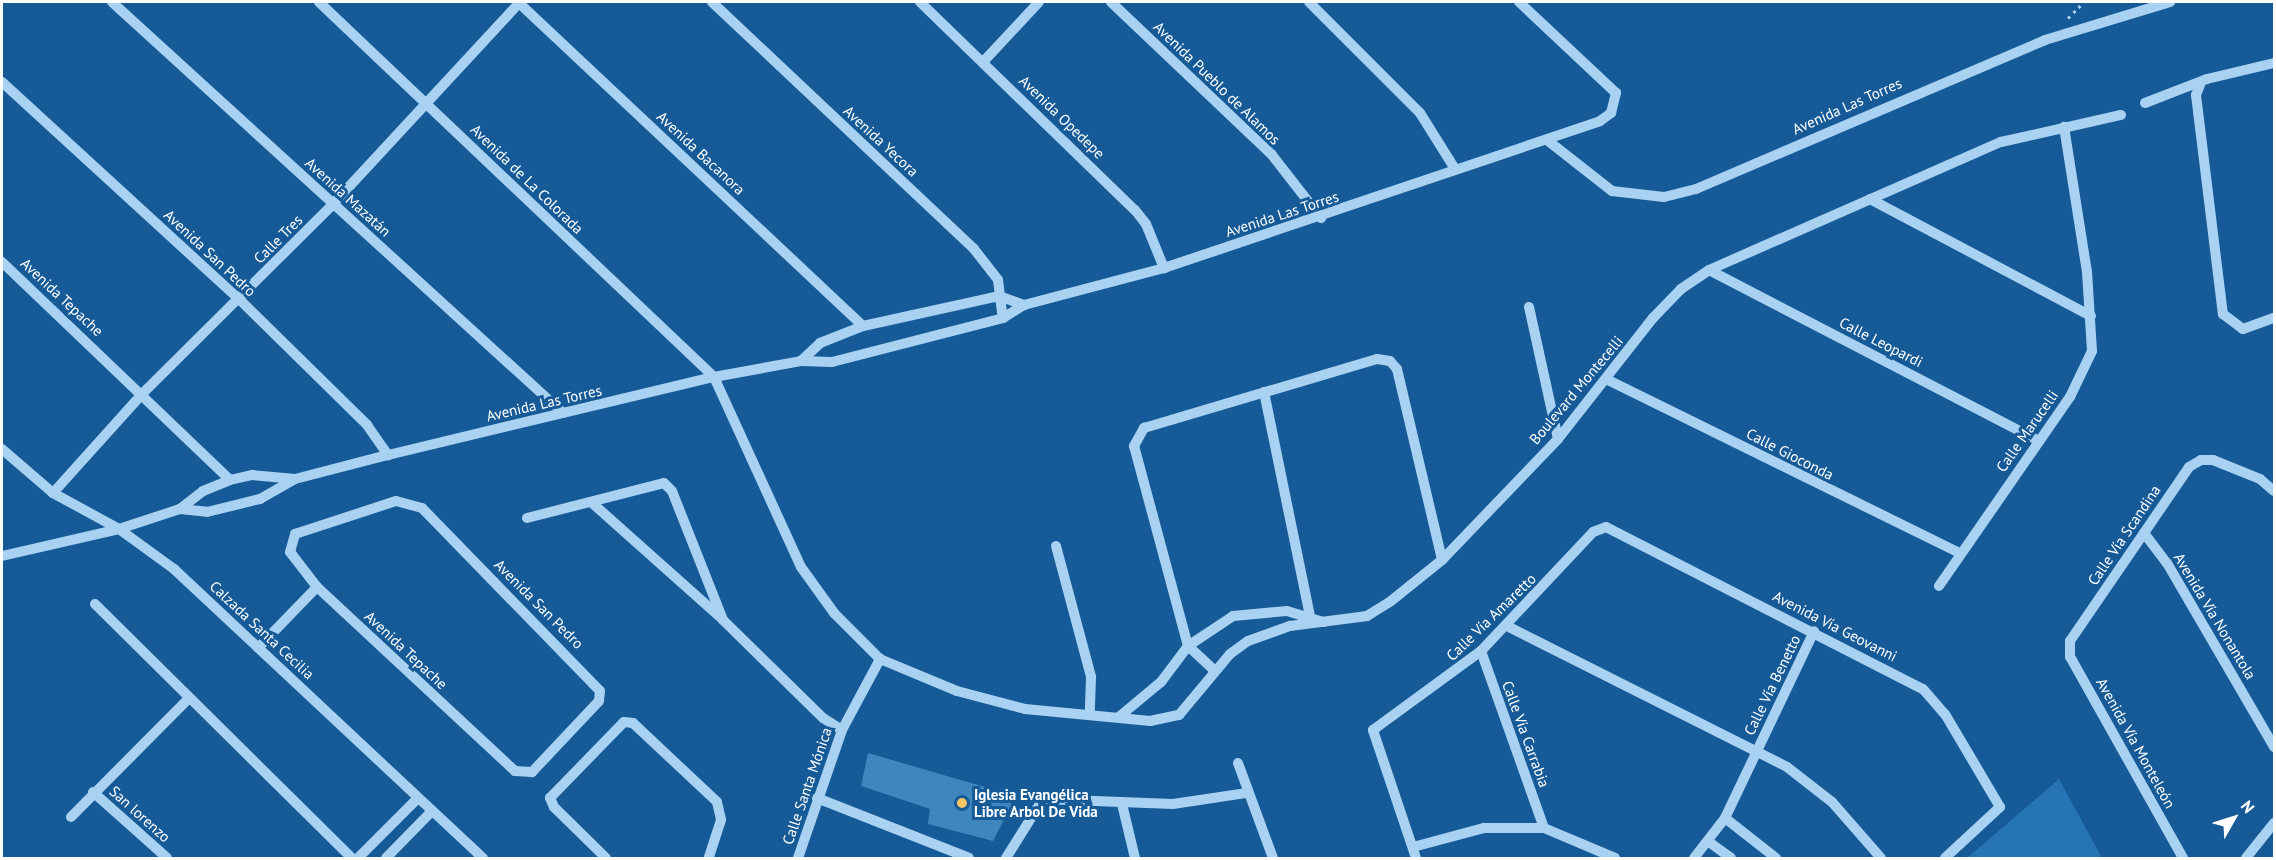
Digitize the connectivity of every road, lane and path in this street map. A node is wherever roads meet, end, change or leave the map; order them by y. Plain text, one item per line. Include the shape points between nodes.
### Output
1 (112, 2) edge
2 (319, 2) edge
3 (519, 2) edge
4 (712, 2) edge
5 (920, 2) edge
6 (1039, 2) edge
7 (1111, 2) edge
8 (1309, 2) edge
9 (1519, 2) edge
10 (2170, 2) edge
11 (983, 62) junction
12 (2274, 63) edge
13 (2, 82) edge
14 (2200, 85) junction
15 (426, 103) junction
16 (2145, 104) dead end
17 (2121, 115) dead end
18 (2064, 128) junction
19 (1547, 140) junction
20 (1455, 169) junction
21 (1869, 199) junction
22 (333, 204) junction
23 (1321, 218) junction
24 (2, 262) edge
25 (1164, 268) junction
26 (1709, 270) junction
27 (999, 296) junction
28 (239, 298) junction
29 (1023, 305) junction
30 (1529, 307) dead end
31 (2091, 316) junction
32 (1003, 318) junction
33 (2274, 318) edge
34 (863, 326) junction
35 (801, 361) junction
36 (714, 377) junction
37 (1608, 380) junction
38 (1264, 392) junction
39 (143, 393) junction
40 (563, 413) junction
41 (1558, 439) junction
42 (2039, 441) junction
43 (2, 449) edge
44 (388, 455) junction
45 (295, 479) junction
46 (230, 480) junction
47 (2274, 491) edge
48 (53, 493) junction
49 (591, 502) junction
50 (180, 509) junction
51 (527, 518) dead end
52 (119, 529) junction
53 (1613, 529) joint
54 (2144, 533) junction
55 (295, 534) joint
56 (1056, 546) dead end
57 (1959, 553) junction
58 (2, 556) edge
59 (1442, 560) junction
60 (317, 586) junction
61 (1939, 586) dead end
62 (95, 604) dead end
63 (723, 620) junction
64 (1311, 620) junction
65 (1507, 626) junction
66 (1814, 631) junction
67 (2070, 641) joint
68 (1188, 646) junction
69 (258, 648) junction
70 (1481, 651) junction
71 (880, 659) junction
72 (1215, 670) junction
73 (189, 698) junction
74 (1090, 715) junction
75 (1120, 716) junction
76 (842, 730) junction
77 (2274, 747) edge
78 (1756, 751) junction
79 (1238, 763) dead end
80 (524, 774) joint
81 (93, 792) junction
82 (1247, 793) junction
83 (418, 798) junction
84 (817, 798) junction
85 (1122, 804) junction
86 (432, 811) junction
87 (71, 817) dead end
88 (1725, 818) junction
89 (2274, 823) edge
90 (1544, 828) junction
91 (1709, 842) junction
92 (1413, 847) junction
93 (167, 858) edge
94 (352, 858) edge
95 (358, 858) edge
96 (386, 858) edge
97 (483, 858) edge
98 (606, 858) edge
99 (709, 858) edge
100 (798, 858) edge
101 (969, 858) edge
102 (1006, 858) edge
103 (1135, 858) edge
104 (1273, 858) edge
105 (1416, 858) edge
106 (1615, 858) edge
107 (1694, 858) edge
108 (1731, 858) edge
109 (1776, 858) edge
110 (1881, 858) edge
111 (1945, 858) edge
112 (2183, 858) edge
113 (2246, 858) edge

1 - 22 street, Avenida Mazatán
2 - 15 street, Avenida de La Colorada
3 - 15 street, Calle Tres
3 - 34 street, Avenida Bacanora
4 - 27 street, Avenida Yecora via 974,249 998,280
5 - 11 street, Avenida Opedepe
6 - 11 street
7 - 23 street, Avenida Pueblo de Alamos via 1272,155
8 - 20 street via 1420,113
9 - 19 street, Avenida Las Torres via 1609,85 1616,103 1600,121
10 - 19 street, Avenida Las Torres via 2045,40 1696,189 1665,197 1612,191
11 - 25 street, Avenida Opedepe via 1135,210 1146,224
12 - 14 street
13 - 28 street, Avenida San Pedro
14 - 16 street
14 - 33 street via 2196,95 2223,314 2231,324 2243,329
15 - 22 street, Calle Tres
15 - 36 street, Avenida de La Colorada
17 - 18 street, Boulevard Montecelli
18 - 21 street, Boulevard Montecelli via 2001,142
18 - 31 street, Calle Marucelli
19 - 20 street, Avenida Las Torres
20 - 23 street, Avenida Las Torres
21 - 26 street, Boulevard Montecelli
21 - 31 street
22 - 28 street, Calle Tres
22 - 40 street, Avenida Mazatán
23 - 25 street, Avenida Las Torres
24 - 39 street, Avenida Tepache
25 - 29 street, Avenida Las Torres
26 - 37 street, Boulevard Montecelli via 1681,289 1653,318
26 - 42 street, Calle Leopardi
27 - 29 street
27 - 32 street, Avenida Yecora
27 - 34 street
28 - 39 street, Calle Tres
28 - 44 street, Avenida San Pedro via 367,425
29 - 32 street, Avenida Las Torres
30 - 41 street
31 - 42 street, Calle Marucelli via 2092,351 2070,397
32 - 35 street, Avenida Las Torres via 832,362
34 - 35 street via 820,343
35 - 36 street, Avenida Las Torres
36 - 40 street, Avenida Las Torres
36 - 71 street via 801,567 834,614
37 - 41 street, Boulevard Montecelli
37 - 57 street, Calle Gioconda
38 - 59 street via 1377,360 1390,361 1397,369
38 - 64 street
38 - 68 street via 1144,428 1137,435 1134,446
39 - 46 street, Avenida Tepache
39 - 48 street, Calle Tres
40 - 44 street, Avenida Las Torres
41 - 59 street, Boulevard Montecelli
42 - 57 street, Calle Marucelli
43 - 48 street, Calzada Santa Cecilia
44 - 45 street, Avenida Las Torres
45 - 46 street, Avenida Las Torres via 252,475
45 - 50 street, Avenida Las Torres via 260,499 207,512
46 - 50 street, Avenida Las Torres via 203,491
47 - 54 street, Calle Vía Scandina via 2260,479 2213,460 2201,460 2189,467
48 - 52 street, Calzada Santa Cecilia
49 - 51 street
49 - 63 street
49 - 63 street via 664,483 672,491
50 - 52 street, Avenida Las Torres
52 - 58 street, Avenida Las Torres
52 - 69 street, Calzada Santa Cecilia via 174,569
53 - 65 street, Calle Vía Amaretto via 1599,527 1593,532
53 - 66 street, Avenida Vía Geovanni
54 - 67 street, Calle Vía Scandina
54 - 77 street, Avenida Vía Nonantola via 2167,563
55 - 60 street, Avenida Tepache via 290,552
55 - 80 street, Avenida San Pedro via 409,501 439,524 600,691 599,701 532,772
56 - 74 street via 1091,677
57 - 61 street, Calle Marucelli
59 - 64 street, Boulevard Montecelli via 1379,610 1323,622
60 - 69 street
60 - 80 street, Avenida Tepache via 515,771
62 - 73 street
63 - 76 street via 823,718
64 - 68 street, Boulevard Montecelli via 1260,610 1233,616
64 - 72 street via 1268,631 1230,654
65 - 70 street, Calle Vía Amaretto
65 - 78 street
66 - 78 street, Calle Vía Benetto
66 - 111 street, Avenida Vía Geovanni via 1923,689 1945,714 1998,801 1997,812
67 - 112 street, Avenida Vía Monteleón via 2070,657
68 - 72 street
68 - 75 street, Boulevard Montecelli via 1161,682
69 - 83 street, Calzada Santa Cecilia
70 - 90 street, Calle Vía Carrabia
70 - 92 street, Calle Vía Amaretto via 1415,702 1380,722 1372,738
71 - 74 street via 957,691 1025,710
71 - 76 street, Calle Santa Mónica
72 - 75 street via 1179,715 1150,721
73 - 81 street
73 - 94 street
74 - 75 street
76 - 84 street, Calle Santa Mónica
78 - 88 street, Calle Vía Benetto
78 - 110 street via 1811,782
79 - 82 street
81 - 87 street
81 - 93 street, San lorenzo
82 - 85 street via 1173,804
82 - 104 street
83 - 86 street, Calzada Santa Cecilia
83 - 95 street
84 - 100 street, Calle Santa Mónica
84 - 101 street
85 - 102 street via 1043,800
85 - 103 street
86 - 96 street
86 - 97 street, Calzada Santa Cecilia
88 - 91 street, Calle Vía Benetto
88 - 109 street
89 - 113 street
90 - 92 street via 1484,828
90 - 106 street
91 - 107 street, Calle Vía Benetto
91 - 108 street
92 - 105 street
98 - 99 street via 554,807 550,798 624,722 633,723 717,802 721,820

